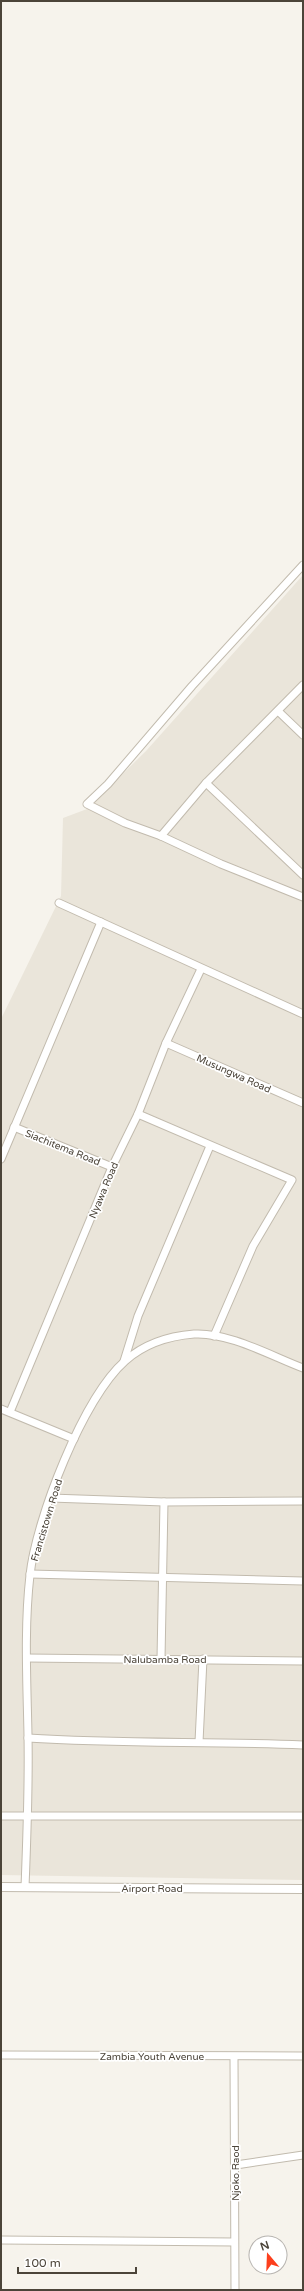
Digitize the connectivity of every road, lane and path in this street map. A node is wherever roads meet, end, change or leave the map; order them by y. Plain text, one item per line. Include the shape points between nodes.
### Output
1 (303, 564) edge
2 (303, 685) edge
3 (278, 711) junction
4 (303, 734) edge
5 (206, 783) junction
6 (161, 836) junction
7 (303, 875) edge
8 (303, 897) edge
9 (59, 903) dead end
10 (101, 922) junction
11 (201, 969) junction
12 (303, 1014) edge
13 (166, 1043) junction
14 (303, 1103) edge
15 (138, 1114) junction
16 (14, 1127) junction
17 (210, 1146) junction
18 (1, 1159) edge
19 (112, 1167) junction
20 (214, 1336) junction
21 (124, 1362) junction
22 (303, 1368) edge
23 (1, 1409) edge
24 (10, 1412) junction
25 (74, 1439) junction
26 (50, 1498) junction
27 (303, 1501) edge
28 (164, 1502) junction
29 (30, 1574) junction
30 (162, 1578) junction
31 (303, 1581) edge
32 (27, 1658) junction
33 (161, 1659) junction
34 (203, 1659) junction
35 (303, 1660) edge
36 (28, 1738) junction
37 (199, 1742) junction
38 (303, 1745) edge
39 (1, 1816) edge
40 (28, 1816) junction
41 (303, 1816) edge
42 (1, 1887) edge
43 (25, 1887) junction
44 (303, 1889) edge
45 (1, 2055) edge
46 (303, 2056) edge
47 (234, 2057) junction
48 (303, 2155) edge
49 (236, 2165) junction
50 (1, 2240) edge
51 (234, 2242) junction
52 (235, 2290) edge

1 - 6 street via 192,686 108,784 87,804 131,826
2 - 3 street
3 - 4 street
3 - 5 street
5 - 6 street
5 - 7 street
6 - 8 street via 221,864
9 - 10 street
10 - 11 street
10 - 16 street
11 - 12 street
11 - 13 street, Nyawa Road
13 - 14 street, Musungwa Road
13 - 15 street, Nyawa Road
15 - 17 street
15 - 19 street, Nyawa Road
16 - 18 street
16 - 19 street, Siachitema Road
17 - 20 street via 292,1180 254,1246
17 - 21 street via 138,1316
19 - 24 street, Nyawa Road
20 - 21 street, Francistown Road via 196,1334 162,1340
20 - 22 street, Francistown Road via 255,1348
21 - 25 street, Francistown Road via 95,1399
23 - 24 street
24 - 25 street
25 - 26 street, Francistown Road
26 - 28 street
26 - 29 street, Francistown Road
27 - 28 street
28 - 30 street
29 - 30 street
29 - 32 street, Francistown Road
30 - 31 street
30 - 33 street
32 - 33 street, Nalubamba Road
32 - 36 street, Francistown Road
33 - 34 street, Nalubamba Road
34 - 35 street, Nalubamba Road
34 - 37 street
36 - 37 street via 113,1742
36 - 40 street, Francistown Road
37 - 38 street
39 - 40 street
40 - 41 street
40 - 43 street, Francistown Road
42 - 43 street, Airport Road
43 - 44 street, Airport Road
45 - 47 street, Zambia Youth Avenue
46 - 47 street, Zambia Youth Avenue
47 - 49 street, Njoko Raod
48 - 49 street
49 - 51 street, Njoko Raod
50 - 51 street
51 - 52 street, Njoko Raod

